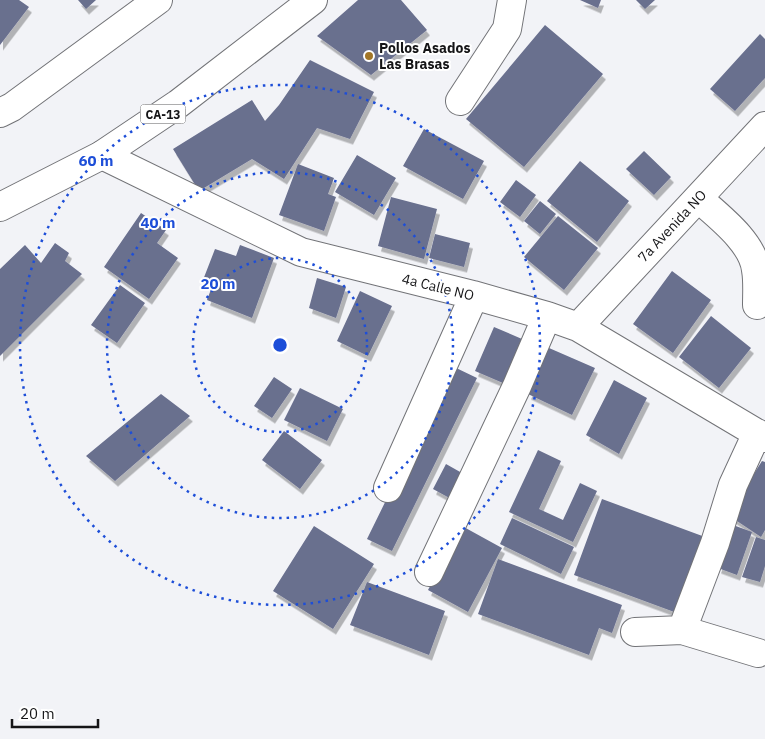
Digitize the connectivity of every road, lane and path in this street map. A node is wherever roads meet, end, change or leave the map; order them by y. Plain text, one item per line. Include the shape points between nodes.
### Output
1 (158, 0) edge
2 (312, 0) edge
3 (512, 0) edge
4 (460, 102) dead end
5 (4, 105) edge
6 (765, 126) edge
7 (102, 155) junction
8 (698, 198) junction
9 (0, 207) edge
10 (473, 295) junction
11 (757, 305) dead end
12 (547, 316) junction
13 (578, 327) junction
14 (761, 436) edge
15 (388, 488) dead end
16 (429, 572) dead end
17 (682, 630) junction
18 (636, 632) dead end
19 (758, 653) dead end

1 - 5 main road
2 - 7 main road, CA-13 via 178,104
3 - 4 main road via 507,28
6 - 8 main road, 7a Avenida NO
7 - 9 main road, CA-13
7 - 10 main road, 4a Calle NO via 301,252
8 - 11 main road via 748,248 756,268
8 - 13 main road, 7a Avenida NO
10 - 12 main road, 4a Calle NO
10 - 15 main road
12 - 13 main road, 4a Calle NO
12 - 16 main road
13 - 14 main road, 4a Calle NO
14 - 17 main road via 733,485
17 - 18 main road
17 - 19 main road

